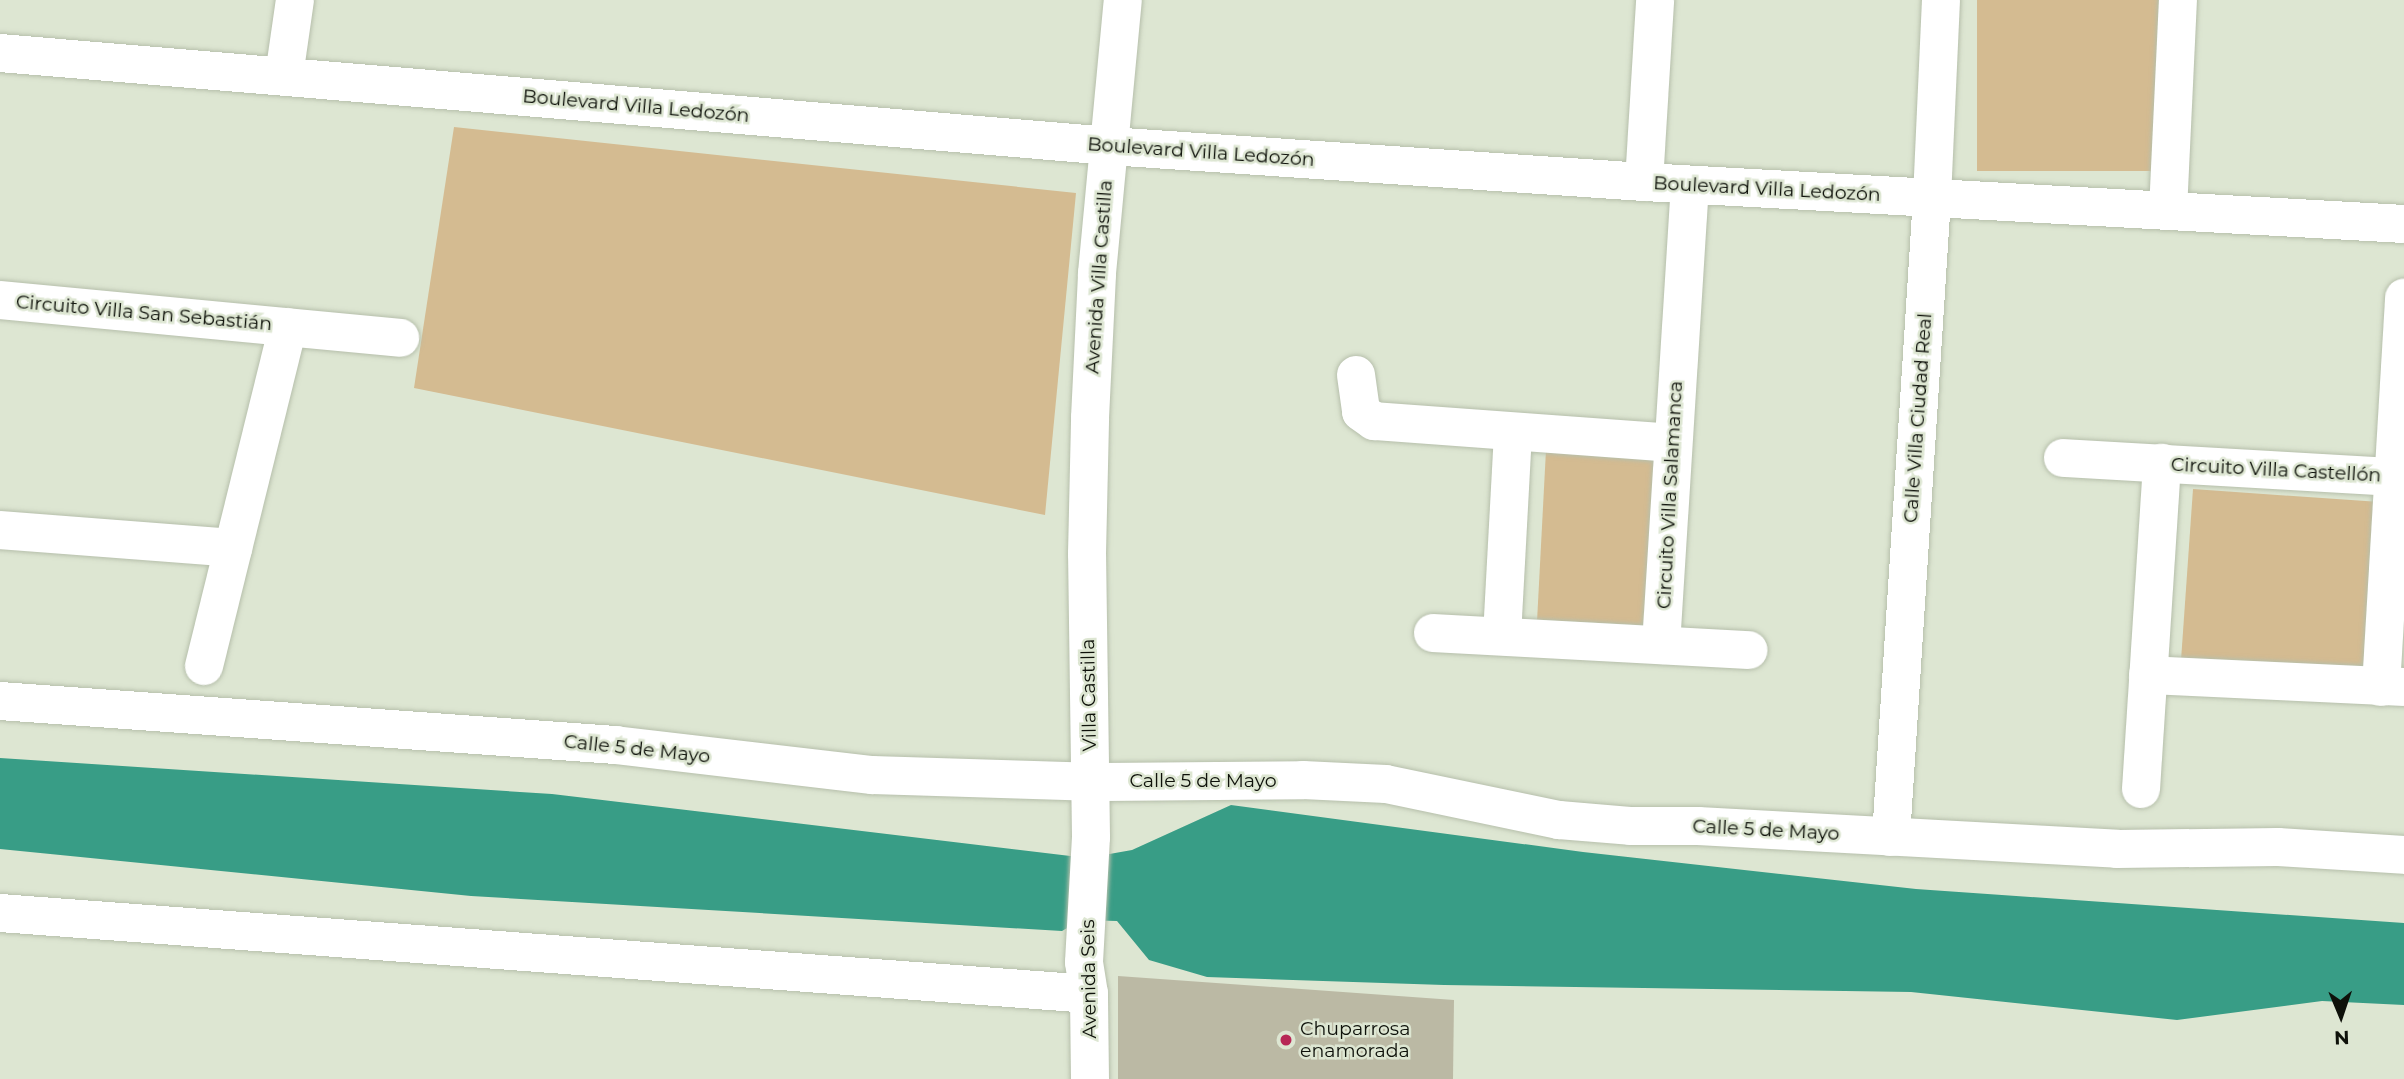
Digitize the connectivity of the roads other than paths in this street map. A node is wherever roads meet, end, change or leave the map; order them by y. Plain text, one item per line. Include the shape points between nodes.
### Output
1 (295, 0) edge
2 (1123, 0) edge
3 (1655, 0) edge
4 (1941, 0) edge
5 (2178, 0) edge
6 (0, 53) edge
7 (284, 76) junction
8 (1109, 146) junction
9 (1644, 182) junction
10 (1690, 185) junction
11 (1932, 198) junction
12 (2168, 211) junction
13 (2404, 224) edge
14 (2404, 298) edge
15 (0, 300) edge
16 (288, 327) junction
17 (400, 338) dead end
18 (1356, 375) dead end
19 (1513, 432) junction
20 (1672, 443) junction
21 (2063, 458) dead end
22 (2162, 463) junction
23 (2393, 477) junction
24 (0, 530) edge
25 (233, 548) junction
26 (1087, 554) joint
27 (1433, 634) dead end
28 (1502, 636) junction
29 (1661, 645) junction
30 (1749, 650) dead end
31 (204, 666) dead end
32 (2148, 675) junction
33 (2393, 687) edge
34 (0, 701) edge
35 (1090, 782) junction
36 (2141, 789) dead end
37 (1091, 837) joint
38 (1891, 837) junction
39 (2404, 855) edge
40 (0, 913) edge
41 (1087, 978) junction
42 (1090, 1079) edge

1 - 7 street
2 - 8 street, Avenida Villa Castilla
3 - 9 street
4 - 11 street, Calle Villa Ciudad Real
5 - 12 street
6 - 7 street, Boulevard Villa Ledozón
7 - 8 street, Boulevard Villa Ledozón
8 - 9 street, Boulevard Villa Ledozón
8 - 26 street, Avenida Villa Castilla via 1097,273
9 - 10 street, Boulevard Villa Ledozón
10 - 11 street, Boulevard Villa Ledozón
10 - 20 street, Circuito Villa Salamanca
11 - 12 street, Boulevard Villa Ledozón
11 - 38 street, Calle Villa Ciudad Real
12 - 13 street, Boulevard Villa Ledozón
14 - 23 street, Circuito Villa Castellón
15 - 16 street, Circuito Villa San Sebastián
16 - 17 street, Circuito Villa San Sebastián
16 - 25 street, Circuito Villa San Sebastián
18 - 19 street via 1361,412 1374,421
19 - 20 street
19 - 28 street
20 - 29 street, Circuito Villa Salamanca
21 - 22 street
22 - 23 street, Circuito Villa Castellón
22 - 32 street, Circuito Villa Castellón
23 - 33 street, Circuito Villa Castellón
24 - 25 street
25 - 31 street, Circuito Villa San Sebastián
26 - 35 street, Villa Castilla
27 - 28 street
28 - 29 street
29 - 30 street
32 - 33 street, Circuito Villa Castellón
32 - 36 street, Circuito Villa Castellón
34 - 35 street, Calle 5 de Mayo via 615,745 872,775
35 - 37 street, Villa Castilla
35 - 38 street, Calle 5 de Mayo via 1386,784 1559,820
37 - 41 street, Avenida Seis
38 - 39 street, Calle 5 de Mayo via 2117,849 2278,847
40 - 41 street
41 - 42 street, Avenida Seis

